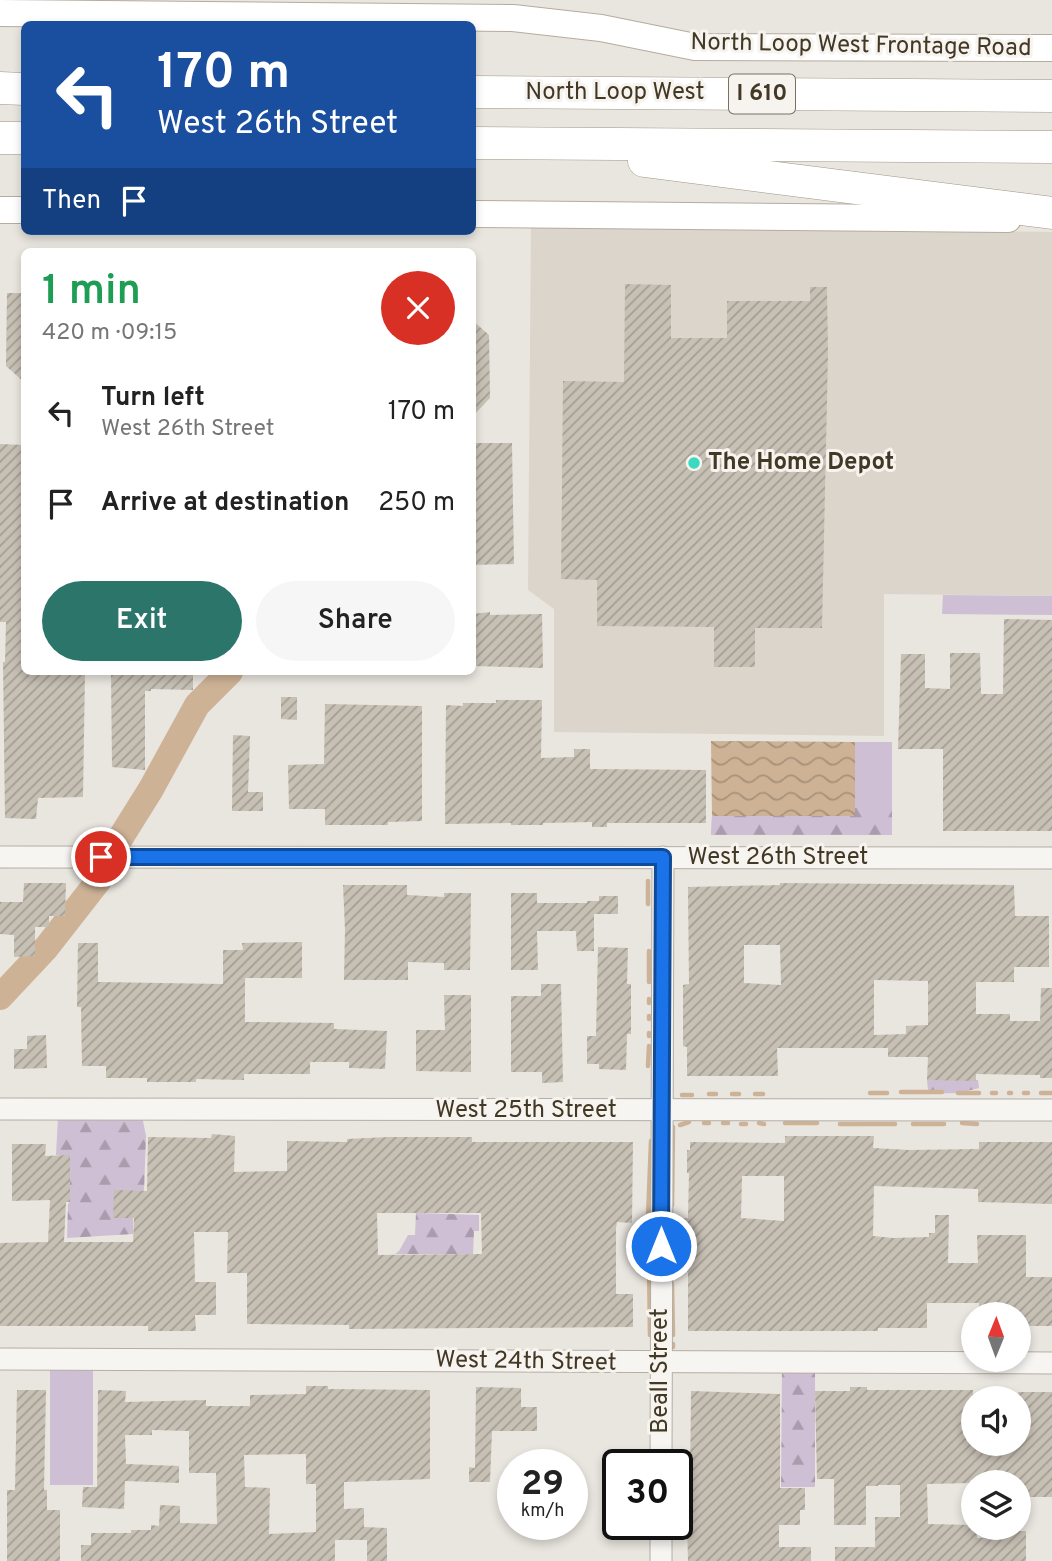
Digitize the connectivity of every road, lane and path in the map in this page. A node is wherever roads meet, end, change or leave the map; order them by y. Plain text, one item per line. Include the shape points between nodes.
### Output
1 (223, 7) edge
2 (0, 13) edge
3 (1052, 48) edge
4 (0, 89) edge
5 (21, 89) edge
6 (476, 92) edge
7 (1052, 96) edge
8 (0, 138) edge
9 (21, 138) edge
10 (486, 143) edge
11 (1052, 147) edge
12 (0, 210) edge
13 (21, 210) edge
14 (1052, 213) edge
15 (476, 214) edge
16 (1052, 219) edge
17 (0, 857) edge
18 (663, 857) junction
19 (1052, 858) edge
20 (0, 1110) edge
21 (1052, 1110) edge
22 (661, 1111) junction
23 (0, 1359) edge
24 (661, 1363) junction
25 (1052, 1363) edge
26 (661, 1449) edge
27 (661, 1540) edge
28 (661, 1561) edge

1 - 2 main road, North Loop West Frontage Road
1 - 3 main road, North Loop West Frontage Road via 513,18 601,28 695,47
4 - 5 highway
6 - 7 highway, North Loop West / I 610
8 - 9 highway
10 - 11 highway, North Loop West / I 610
10 - 14 highway
12 - 13 main road
15 - 16 main road
17 - 18 street, West 26th Street
18 - 19 street, West 26th Street
18 - 22 street, Beall Street
20 - 22 street, West 25th Street
21 - 22 street, West 25th Street
22 - 24 street, Beall Street
23 - 24 street, West 24th Street
24 - 25 street, West 24th Street
24 - 26 street, Beall Street
27 - 28 street

